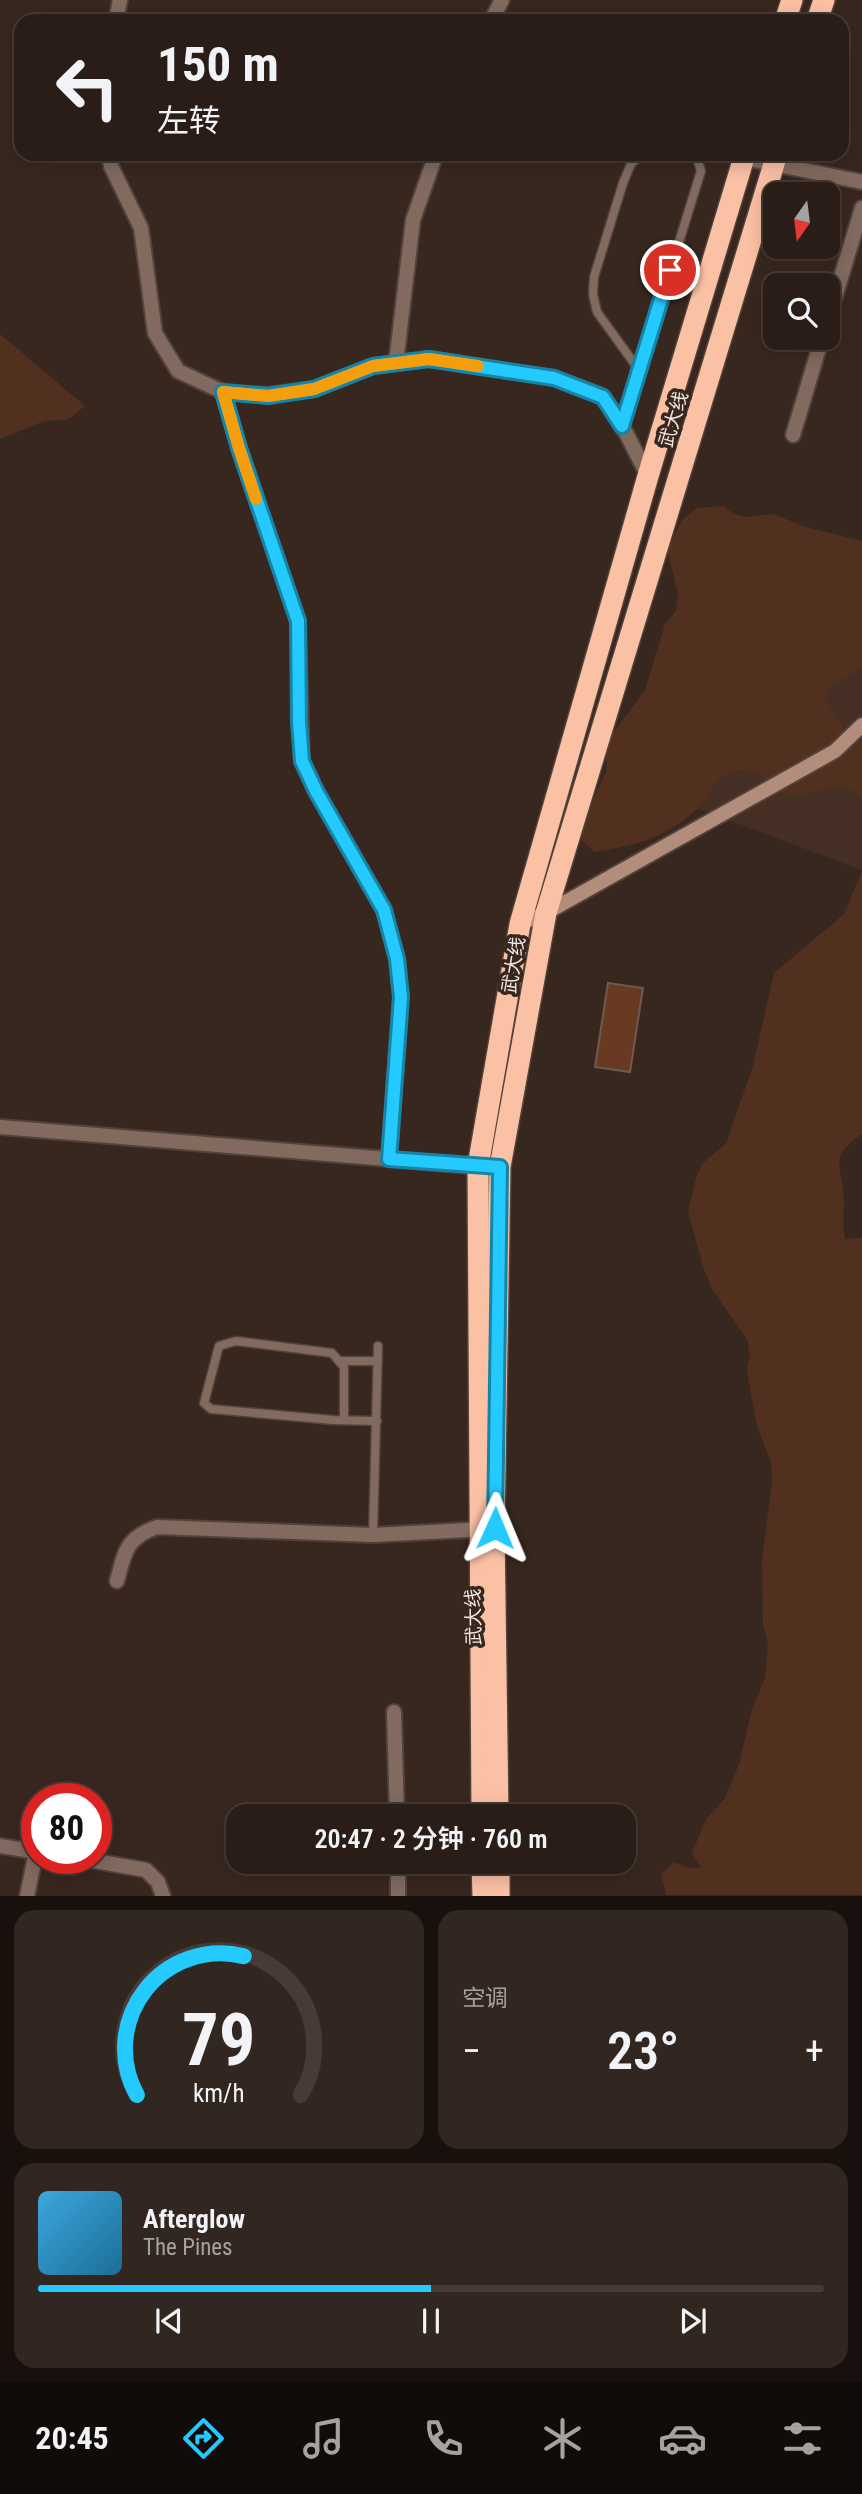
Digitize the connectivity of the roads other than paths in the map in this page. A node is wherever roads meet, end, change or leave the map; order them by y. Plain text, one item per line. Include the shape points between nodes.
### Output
1 (110, 161) edge
2 (434, 161) edge
3 (634, 161) edge
4 (698, 161) edge
5 (743, 161) edge
6 (775, 161) edge
7 (783, 161) edge
8 (862, 182) edge
9 (862, 208) edge
10 (840, 280) edge
11 (818, 350) edge
12 (396, 363) junction
13 (639, 370) junction
14 (223, 392) junction
15 (622, 426) junction
16 (793, 435) dead end
17 (648, 476) junction
18 (862, 725) edge
19 (546, 913) junction
20 (520, 924) junction
21 (0, 1127) edge
22 (389, 1159) junction
23 (478, 1166) junction
24 (500, 1167) junction
25 (378, 1346) dead end
26 (339, 1361) junction
27 (378, 1361) junction
28 (344, 1420) junction
29 (377, 1421) junction
30 (487, 1529) junction
31 (373, 1535) junction
32 (117, 1581) dead end
33 (394, 1712) dead end
34 (397, 1804) edge
35 (482, 1804) edge
36 (498, 1804) edge
37 (0, 1846) edge
38 (21, 1850) edge
39 (112, 1864) edge
40 (31, 1874) edge
41 (398, 1874) edge
42 (482, 1874) edge
43 (499, 1874) edge
44 (27, 1895) edge
45 (163, 1895) edge
46 (398, 1895) edge
47 (483, 1895) edge
48 (499, 1895) edge

1 - 14 street via 141,228 155,333 178,371
2 - 12 street via 413,220
3 - 13 lane via 623,183 593,294 597,312
4 - 13 lane via 701,171
5 - 17 highway, 武大线
6 - 19 highway, 武大线
7 - 8 street
9 - 10 street
11 - 16 street
12 - 14 street via 373,366 314,389 268,396
12 - 15 street via 429,359 554,378 603,397
13 - 15 lane
14 - 22 street via 298,621 302,761 384,910 397,959 401,997
15 - 17 street
17 - 20 highway, 武大线
18 - 19 street via 835,751
19 - 20 street
19 - 24 highway, 武大线
20 - 23 highway, 武大线
21 - 22 street
22 - 23 street
23 - 24 street
23 - 30 highway, 武大线
24 - 30 highway, 武大线
25 - 27 lane
26 - 27 lane
26 - 28 lane via 344,1367
26 - 28 lane via 332,1353 236,1341 219,1346 204,1403 211,1409
27 - 29 lane
28 - 29 lane
29 - 31 lane
30 - 31 street
30 - 35 highway, 武大线
30 - 36 highway, 武大线
31 - 32 street via 157,1527 127,1546
33 - 34 street
37 - 38 street
39 - 45 street via 146,1870
40 - 44 street
41 - 46 street
42 - 47 highway
43 - 48 highway

